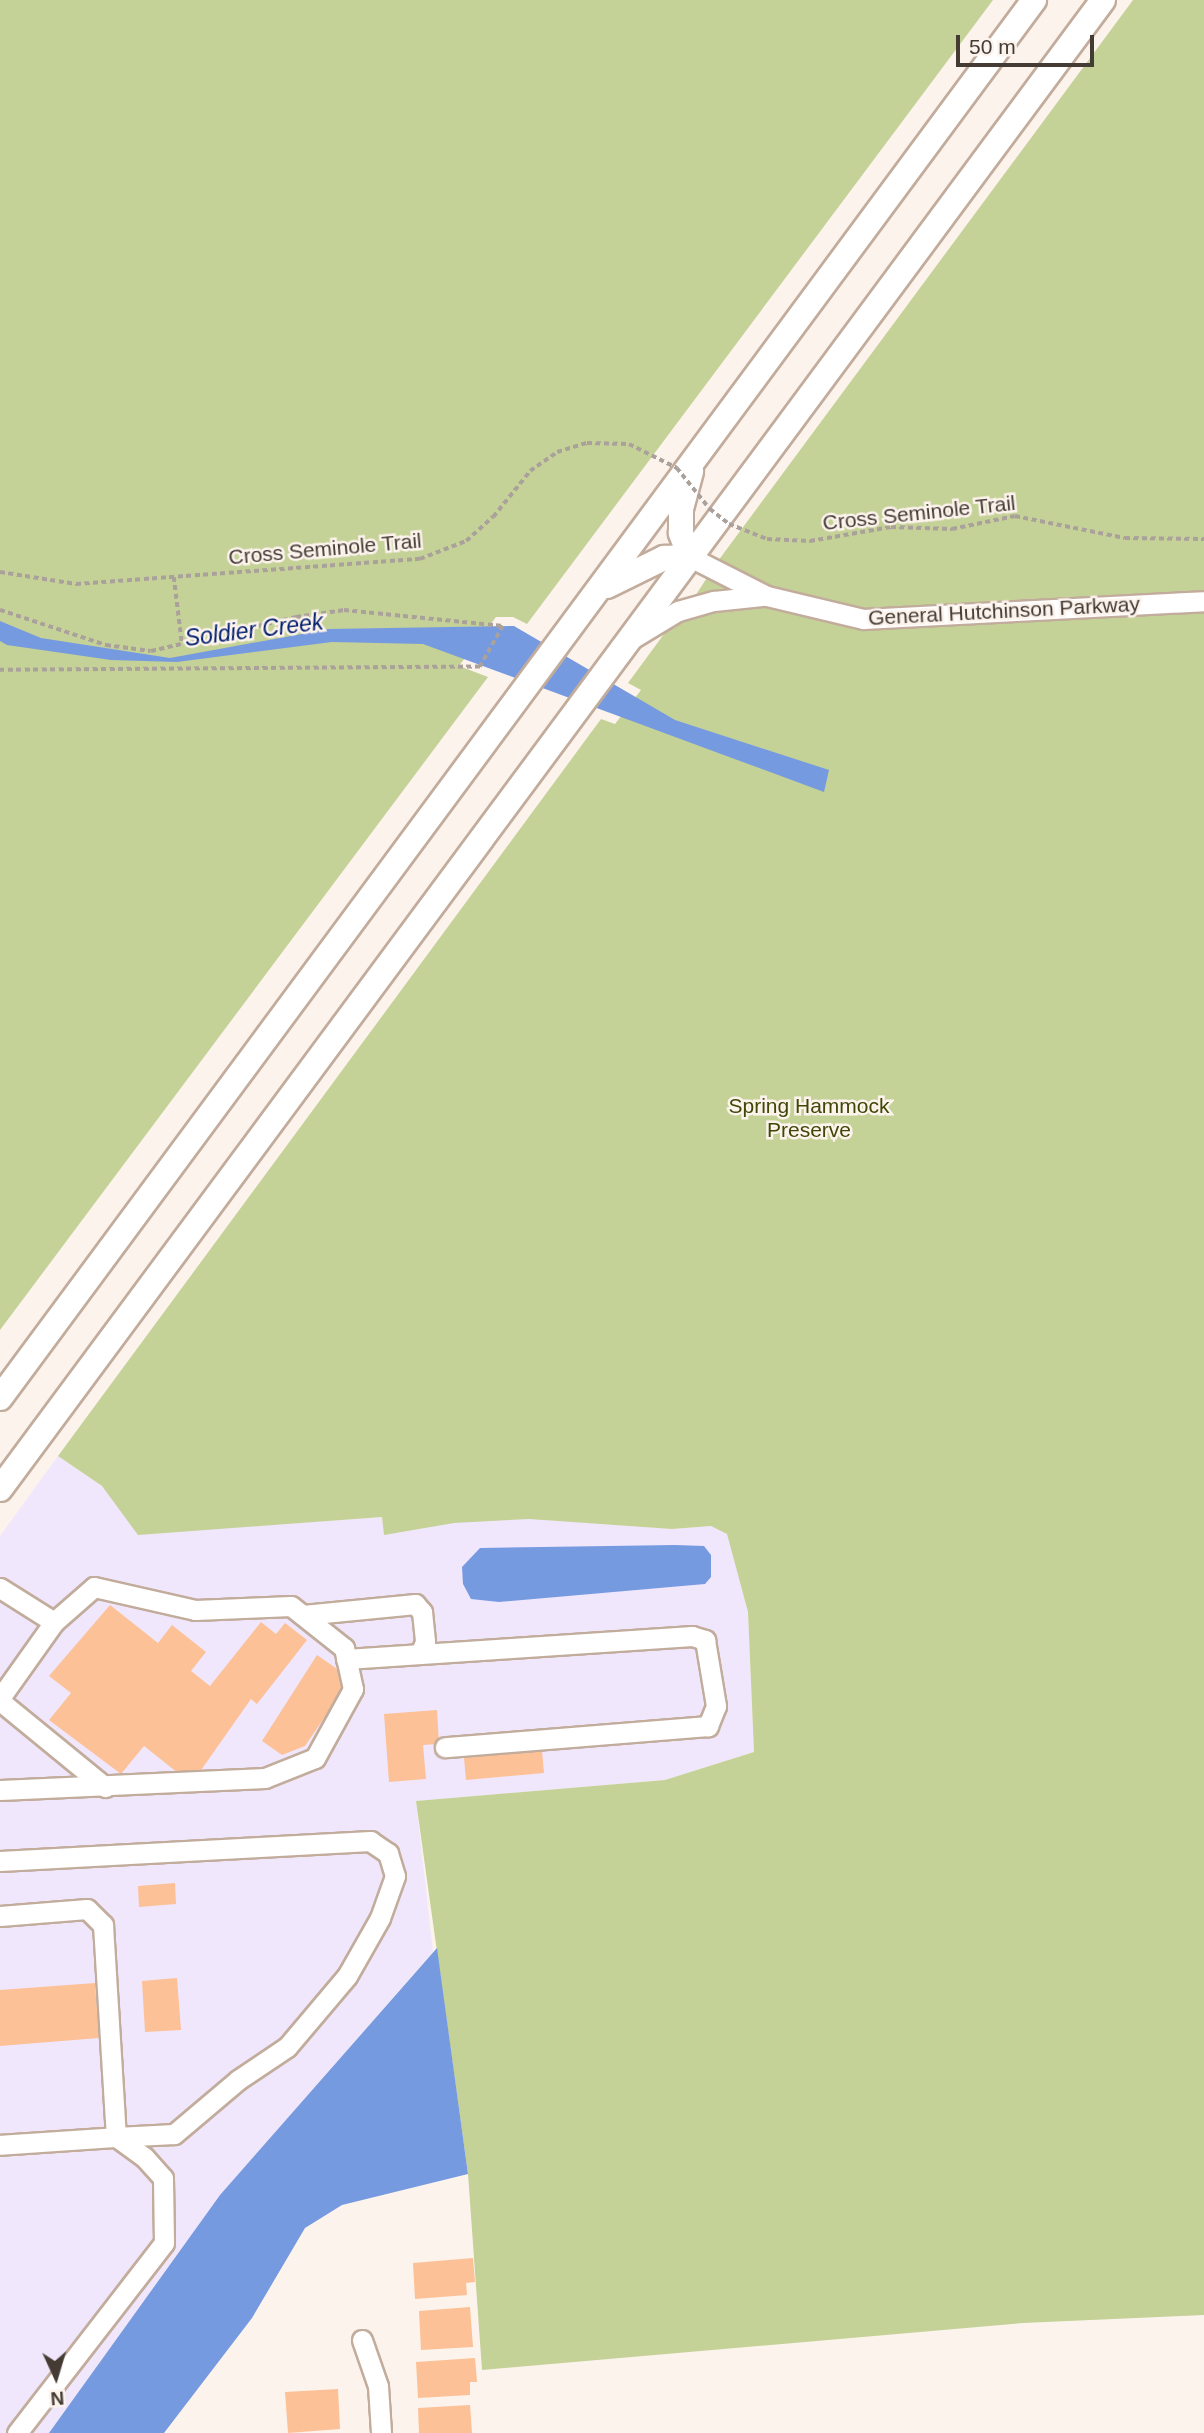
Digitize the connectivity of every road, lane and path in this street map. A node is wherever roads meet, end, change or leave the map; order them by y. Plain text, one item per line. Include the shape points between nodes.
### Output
1 (1034, 0) edge
2 (1103, 0) edge
3 (695, 457) junction
4 (1204, 539) edge
5 (690, 557) junction
6 (0, 572) edge
7 (174, 577) junction
8 (595, 594) junction
9 (767, 596) junction
10 (1204, 601) edge
11 (0, 610) edge
12 (628, 640) junction
13 (182, 643) junction
14 (0, 670) edge
15 (0, 1398) edge
16 (0, 1489) edge
17 (0, 1588) edge
18 (303, 1615) junction
19 (54, 1622) junction
20 (421, 1654) junction
21 (346, 1658) junction
22 (0, 1700) edge
23 (445, 1747) dead end
24 (105, 1787) junction
25 (0, 1790) edge
26 (0, 1861) edge
27 (0, 1916) edge
28 (116, 2137) junction
29 (0, 2145) edge
30 (362, 2340) dead end
31 (18, 2433) edge
32 (381, 2433) edge

1 - 3 main road
2 - 5 main road
3 - 5 main road via 681,509 681,533
3 - 8 main road
4 - 7 path, Cross Seminole Trail, bridge via 1125,538 1015,516 953,529 891,527 810,541 767,539 729,524 677,468 629,444 587,443 557,452 518,483 480,530 432,555
5 - 8 main road via 646,565
5 - 9 street, General Hutchinson Parkway
5 - 12 main road
6 - 7 path, Cross Seminole Trail via 76,584
7 - 13 path
8 - 15 main road
9 - 10 street, General Hutchinson Parkway via 863,619
9 - 12 street via 739,596 678,611
11 - 13 path via 106,645 151,651
12 - 16 main road
13 - 14 path via 344,610 503,626 480,667
17 - 19 street
18 - 19 street via 291,1606 195,1610 94,1587
18 - 20 street via 415,1604 422,1612 425,1642
18 - 21 street via 344,1648
19 - 22 street
20 - 21 street
20 - 23 street via 692,1636 705,1640 711,1661 716,1706 708,1726
21 - 24 street via 353,1689 315,1758 265,1778
22 - 24 street
24 - 25 street
26 - 28 street via 370,1841 388,1853 394,1876 380,1918 347,1976 287,2047 238,2080 174,2134
27 - 28 street via 87,1909 103,1925
28 - 29 street
28 - 31 street via 145,2157 163,2178 164,2243
30 - 32 street via 377,2386

